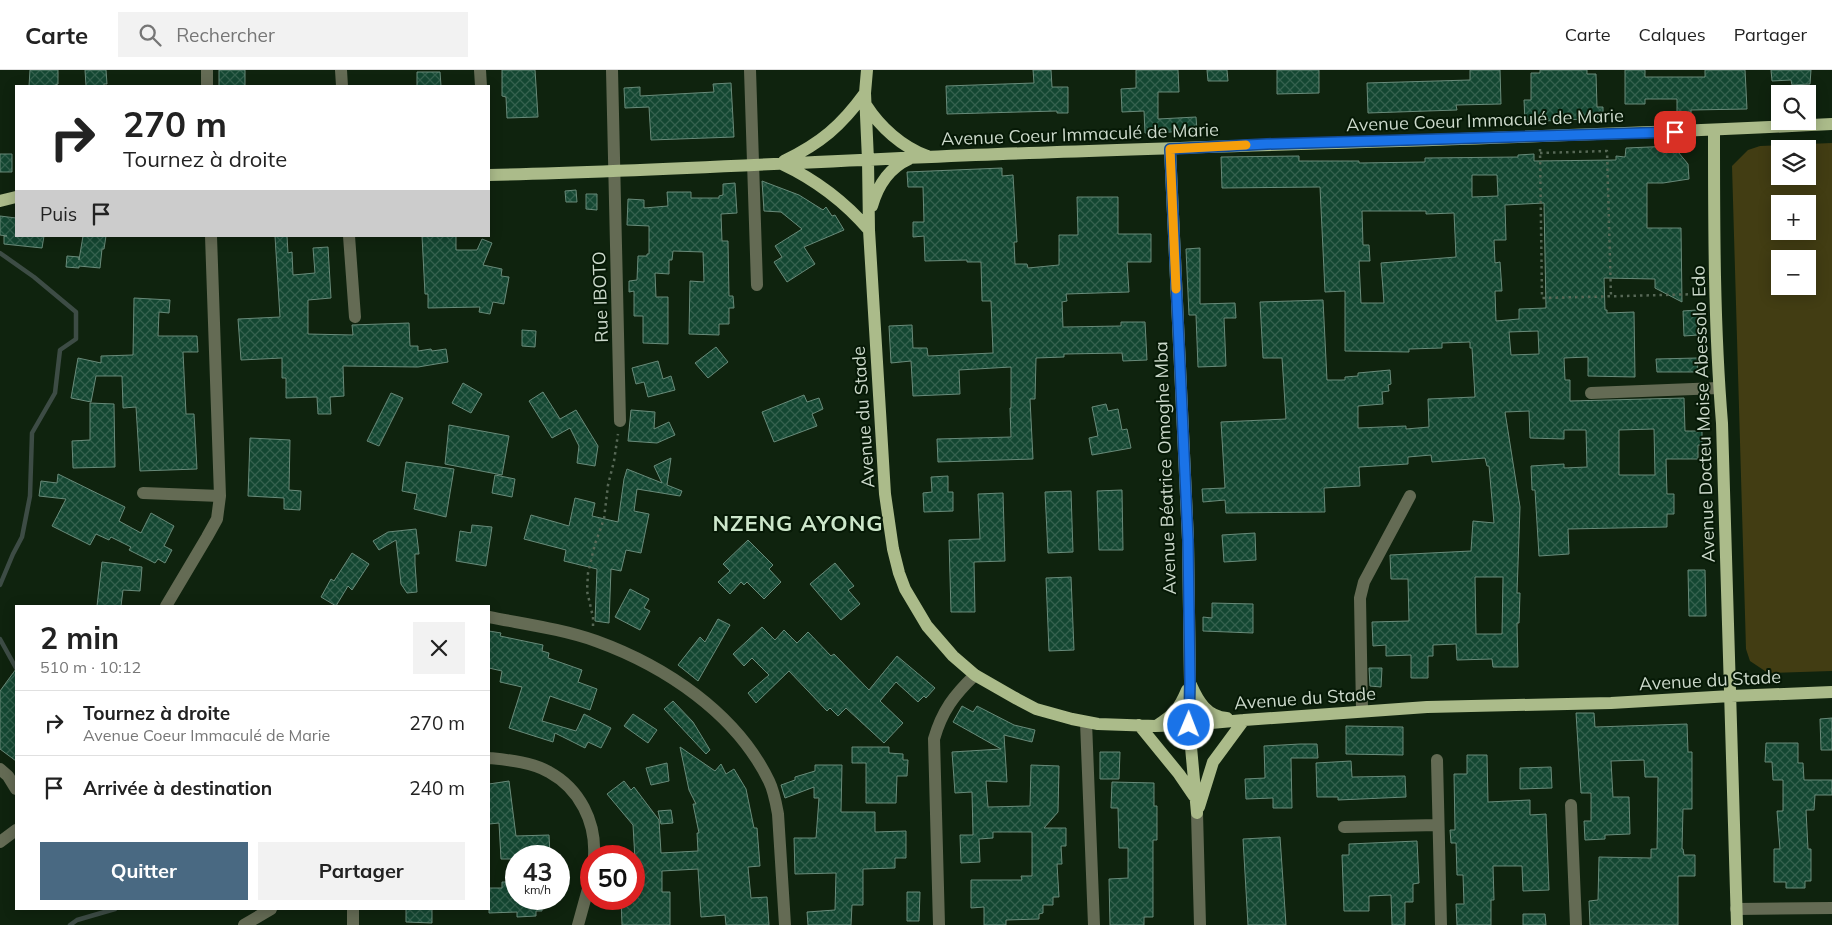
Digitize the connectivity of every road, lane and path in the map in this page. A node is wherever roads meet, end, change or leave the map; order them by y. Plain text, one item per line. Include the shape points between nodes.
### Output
1 (206, 70) edge
2 (341, 70) edge
3 (480, 70) edge
4 (612, 70) edge
5 (750, 70) edge
6 (867, 70) edge
7 (207, 85) edge
8 (342, 85) edge
9 (481, 85) edge
10 (866, 99) junction
11 (1832, 124) edge
12 (1714, 130) junction
13 (1540, 137) junction
14 (1170, 149) junction
15 (1540, 153) junction
16 (932, 157) junction
17 (912, 158) junction
18 (868, 160) junction
19 (779, 163) junction
20 (753, 165) junction
21 (614, 172) junction
22 (490, 175) edge
23 (15, 197) edge
24 (0, 201) edge
25 (870, 213) junction
26 (869, 230) junction
27 (211, 237) edge
28 (349, 237) edge
29 (757, 285) dead end
30 (1716, 294) junction
31 (1611, 297) junction
32 (355, 317) dead end
33 (1719, 388) junction
34 (1591, 393) dead end
35 (620, 421) joint
36 (143, 493) dead end
37 (220, 496) junction
38 (1410, 496) dead end
39 (167, 605) edge
40 (490, 617) edge
41 (592, 640) junction
42 (975, 675) junction
43 (1190, 682) junction
44 (1832, 692) edge
45 (1730, 696) junction
46 (1362, 711) junction
47 (1244, 720) junction
48 (1086, 722) junction
49 (1139, 725) junction
50 (1189, 725) junction
51 (1155, 726) junction
52 (490, 758) edge
53 (1437, 760) dead end
54 (0, 769) edge
55 (15, 787) edge
56 (1571, 805) dead end
57 (1197, 813) junction
58 (1438, 824) junction
59 (1344, 827) dead end
60 (15, 831) edge
61 (0, 842) edge
62 (595, 845) edge
63 (1832, 908) edge
64 (1736, 909) junction
65 (269, 910) edge
66 (353, 910) edge
67 (582, 910) edge
68 (244, 925) edge
69 (353, 925) edge
70 (578, 925) edge
71 (785, 925) edge
72 (939, 925) edge
73 (1094, 925) edge
74 (1200, 925) edge
75 (1441, 925) edge
76 (1576, 925) edge
77 (1737, 925) edge

1 - 7 street
2 - 8 street
3 - 9 street
4 - 21 street, Rue IBOTO
5 - 20 street
6 - 10 main road, Avenue du Stade
10 - 16 main road via 878,122 900,141
10 - 18 main road, Avenue du Stade
10 - 19 main road via 822,140
11 - 12 main road, Avenue Coeur Immaculé de Marie
12 - 13 main road, Avenue Coeur Immaculé de Marie
12 - 30 main road, Avenue Docteu Moise Abessolo Edo
13 - 14 main road, Avenue Coeur Immaculé de Marie
13 - 15 path
14 - 16 main road, Avenue Coeur Immaculé de Marie
14 - 43 main road, Avenue Béatrice Omoghe Mba via 1188,540
15 - 31 path via 1607,151
15 - 31 path via 1542,298
16 - 17 main road, Avenue Coeur Immaculé de Marie
17 - 18 main road, Avenue Coeur Immaculé de Marie
17 - 25 main road via 892,169 885,177
18 - 19 main road, Avenue Coeur Immaculé de Marie
18 - 25 main road, Avenue du Stade
19 - 20 main road, Avenue Coeur Immaculé de Marie
19 - 26 main road via 827,189
20 - 21 main road, Avenue Coeur Immaculé de Marie
20 - 29 street
21 - 22 main road, Avenue Coeur Immaculé de Marie
21 - 35 street, Rue IBOTO
23 - 24 main road
25 - 26 main road, Avenue du Stade
26 - 42 main road, Avenue du Stade via 886,494 893,549 906,589 927,626
27 - 37 street
28 - 32 street
30 - 31 path
30 - 33 main road, Avenue Docteu Moise Abessolo Edo
33 - 34 street
33 - 45 main road, Avenue Docteu Moise Abessolo Edo
35 - 41 path via 604,519 588,573
36 - 37 street
37 - 39 street via 217,519
38 - 46 street via 1364,582 1360,598
40 - 41 street
41 - 71 street via 646,664 692,692 734,731 760,764 770,782 778,814
42 - 48 main road, Avenue du Stade via 1036,709
42 - 72 street via 948,705 939,720 934,739
43 - 47 main road via 1196,697 1208,711 1218,718
43 - 50 main road, Avenue Béatrice Omoghe Mba
43 - 51 main road via 1180,708
44 - 45 main road, Avenue du Stade
45 - 46 main road, Avenue du Stade
45 - 64 main road, Avenue Docteu Moise Abessolo Edo
46 - 47 main road, Avenue du Stade
47 - 50 main road, Avenue du Stade
47 - 57 main road via 1213,762
48 - 49 main road, Avenue du Stade
48 - 73 street
49 - 51 main road, Avenue du Stade
49 - 57 main road via 1190,789
50 - 51 main road, Avenue du Stade
50 - 57 main road, Avenue Béatrice Omoghe Mba
52 - 62 street via 531,765 548,771 566,784 581,801 590,820
53 - 58 street
54 - 55 street
56 - 76 street
57 - 74 street
58 - 59 street
58 - 75 street
60 - 61 street
63 - 64 street
64 - 77 main road, Avenue Docteu Moise Abessolo Edo
65 - 68 street
66 - 69 street
67 - 70 street

